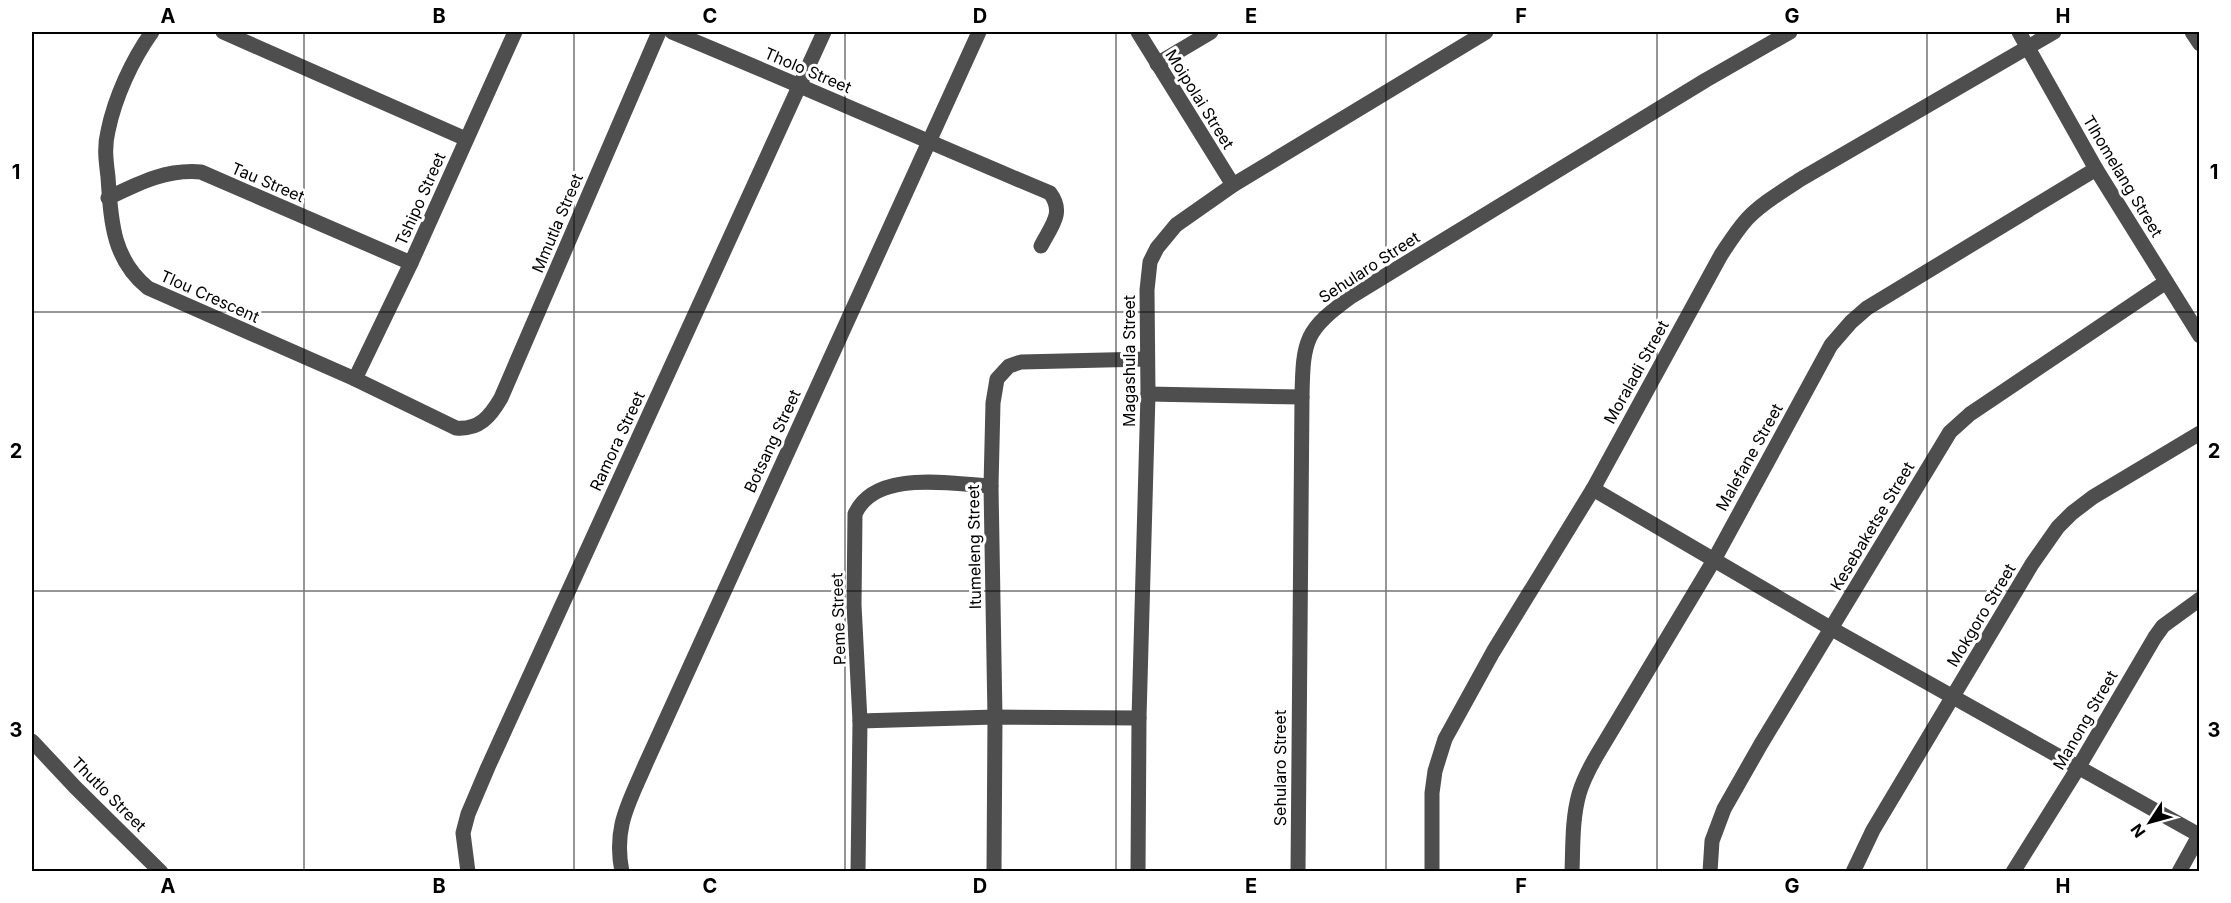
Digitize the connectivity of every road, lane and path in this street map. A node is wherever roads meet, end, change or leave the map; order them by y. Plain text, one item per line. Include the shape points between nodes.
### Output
1 (152, 32) edge
2 (223, 32) edge
3 (514, 32) edge
4 (659, 32) edge
5 (672, 32) edge
6 (824, 32) edge
7 (979, 32) edge
8 (1138, 32) edge
9 (1211, 32) edge
10 (1486, 32) edge
11 (1790, 32) edge
12 (2019, 32) edge
13 (2054, 32) edge
14 (2192, 32) edge
15 (2199, 44) edge
16 (2029, 47) junction
17 (1157, 64) junction
18 (800, 85) junction
19 (466, 139) junction
20 (929, 143) junction
21 (2096, 169) junction
22 (1233, 184) junction
23 (108, 198) junction
24 (1041, 246) dead end
25 (411, 263) junction
26 (2166, 282) junction
27 (2199, 336) edge
28 (1147, 359) junction
29 (355, 379) junction
30 (1148, 394) junction
31 (1302, 397) junction
32 (480, 424) joint
33 (2199, 433) edge
34 (991, 486) junction
35 (1593, 489) junction
36 (1714, 560) junction
37 (2199, 599) edge
38 (1832, 629) junction
39 (1952, 697) junction
40 (995, 717) junction
41 (1138, 718) junction
42 (860, 720) junction
43 (32, 741) edge
44 (2078, 768) junction
45 (2199, 835) edge
46 (161, 872) edge
47 (468, 872) edge
48 (622, 872) edge
49 (858, 872) edge
50 (994, 872) edge
51 (1138, 872) edge
52 (1298, 872) edge
53 (1432, 872) edge
54 (1572, 872) edge
55 (1710, 872) edge
56 (1853, 872) edge
57 (2013, 872) edge
58 (2179, 872) edge

1 - 23 street, Tlou Crescent via 132,67 107,132
2 - 19 street
3 - 19 street, Tshipo Street
4 - 32 street, Mmutla Street via 501,398
5 - 18 street, Tholo Street
6 - 18 street, Ramora Street
7 - 20 street, Botsang Street
8 - 17 street, Moipolai Street
9 - 17 street
10 - 22 street, Magashula Street
11 - 31 street, Sehularo Street via 1372,283 1326,315 1310,336 1302,370
12 - 16 street, Tlhomelang Street
13 - 16 street, Moraladi Street
14 - 15 street
16 - 21 street, Tlhomelang Street
16 - 35 street, Moraladi Street via 1801,179 1748,218 1721,255
17 - 22 street, Moipolai Street
18 - 20 street, Tholo Street
18 - 47 street, Ramora Street via 468,814 463,833
19 - 25 street, Tshipo Street
20 - 24 street, Tholo Street via 1050,193 1057,202 1058,213
20 - 48 street, Botsang Street via 646,763 620,830
21 - 26 street, Tlhomelang Street
21 - 36 street, Malefane Street via 1906,283 1851,321 1831,345
22 - 28 street, Magashula Street via 1176,225 1150,262
23 - 25 street, Tau Street via 159,175 201,172
23 - 29 street, Tlou Crescent via 122,260 148,288
25 - 29 street, Tshipo Street
26 - 27 street, Tlhomelang Street
26 - 38 street, Kesebaketse Street via 1956,424
28 - 30 street, Magashula Street
28 - 34 street, Itumeleng Street via 1036,361 1009,366 997,379 995,388
29 - 32 street, Tlou Crescent via 456,428
30 - 31 street
30 - 41 street, Magashula Street
31 - 52 street, Sehularo Street
33 - 39 street, Mokgoro Street via 2093,497 2058,527
34 - 40 street, Itumeleng Street
34 - 42 street, Peme Street via 894,484 878,490 859,505 855,514 854,568
35 - 36 street
35 - 53 street, Moraladi Street via 1493,652 1445,739 1432,793
36 - 38 street
36 - 54 street, Malefane Street via 1584,779 1575,812
37 - 44 street, Manong Street via 2163,626 2155,637
38 - 39 street
38 - 55 street, Kesebaketse Street via 1724,809 1712,841
39 - 44 street
39 - 56 street, Mokgoro Street via 1873,830
40 - 41 street
40 - 42 street
40 - 50 street, Itumeleng Street
41 - 51 street, Magashula Street
42 - 49 street, Peme Street
43 - 46 street, Thutlo Street
44 - 45 street
44 - 57 street, Manong Street
45 - 58 street

